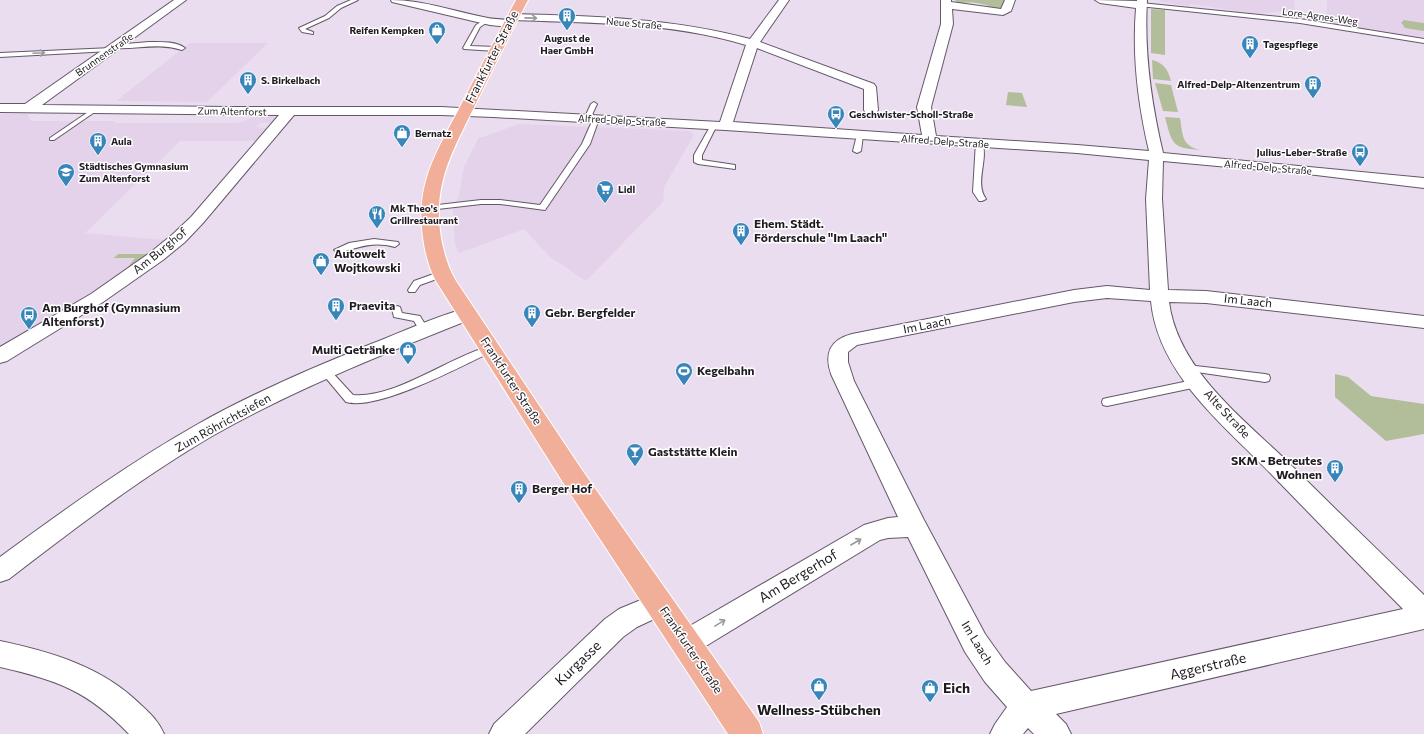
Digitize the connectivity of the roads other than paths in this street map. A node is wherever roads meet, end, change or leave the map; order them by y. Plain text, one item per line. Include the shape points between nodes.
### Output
1 (181, 0) edge
2 (355, 0) edge
3 (396, 0) edge
4 (522, 0) edge
5 (784, 0) edge
6 (1010, 0) edge
7 (1100, 0) edge
8 (946, 2) edge
9 (1141, 2) edge
10 (486, 21) junction
11 (511, 21) junction
12 (311, 33) dead end
13 (1424, 41) edge
14 (753, 43) junction
15 (112, 48) junction
16 (182, 48) dead end
17 (496, 49) junction
18 (0, 55) edge
19 (594, 104) dead end
20 (0, 108) edge
21 (27, 109) junction
22 (96, 109) junction
23 (871, 110) dead end
24 (290, 111) junction
25 (465, 111) junction
26 (591, 119) junction
27 (719, 125) junction
28 (860, 135) junction
29 (52, 139) dead end
30 (930, 140) junction
31 (979, 143) junction
32 (857, 151) dead end
33 (1157, 156) junction
34 (732, 167) dead end
35 (1424, 183) edge
36 (982, 199) dead end
37 (429, 208) junction
38 (395, 244) dead end
39 (338, 250) dead end
40 (442, 274) junction
41 (412, 290) dead end
42 (1159, 296) junction
43 (397, 308) dead end
44 (468, 314) junction
45 (1424, 322) edge
46 (424, 331) junction
47 (490, 349) junction
48 (0, 356) edge
49 (325, 371) junction
50 (1193, 376) junction
51 (1265, 378) dead end
52 (1107, 402) dead end
53 (915, 527) junction
54 (0, 571) edge
55 (660, 604) junction
56 (1424, 613) edge
57 (1424, 617) edge
58 (686, 643) junction
59 (0, 654) edge
60 (1026, 707) junction
61 (149, 734) edge
62 (504, 734) edge
63 (747, 734) edge
64 (1005, 734) edge
65 (1056, 734) edge

1 - 15 street, Brunnenstraße
2 - 12 lane via 302,28
3 - 10 street, Neue Straße
4 - 11 main road, Frankfurter Straße
5 - 14 street
6 - 8 street via 1007,10 1003,12
7 - 9 street
8 - 30 street via 947,24 924,107
9 - 13 lane, Lore-Agnes-Weg via 1300,21
9 - 33 street via 1142,78
10 - 11 street, Neue Straße
10 - 17 lane via 478,26 466,48
11 -> 14 street, Neue Straße via 549,18 610,20 702,31
11 - 17 main road, Frankfurter Straße
14 - 23 street, Neue Straße via 870,87
14 - 27 street
15 - 16 lane via 134,44 169,44
18 -> 15 lane
15 - 21 street, Brunnenstraße
17 - 25 main road, Frankfurter Straße
19 - 26 lane
20 - 21 street, Zum Altenforst
21 - 22 street, Zum Altenforst
22 - 24 street, Zum Altenforst
22 - 29 lane
24 - 25 street, Zum Altenforst
24 - 48 street, Am Burghof via 179,238 97,298
25 - 26 street, Alfred-Delp-Straße
25 - 37 main road, Frankfurter Straße via 438,163
26 - 27 street, Alfred-Delp-Straße
26 - 37 lane via 586,144 542,208 500,202
27 - 28 street, Alfred-Delp-Straße
27 - 34 lane via 698,156 698,162
28 - 30 street, Alfred-Delp-Straße
28 - 32 lane
30 - 31 street, Alfred-Delp-Straße
31 - 33 street, Alfred-Delp-Straße
31 - 36 lane via 977,192
33 - 35 street, Alfred-Delp-Straße
33 - 42 street, Alte Straße via 1154,166
37 - 40 main road, Frankfurter Straße via 431,233
38 - 39 lane via 370,241
40 - 41 lane via 417,282
40 - 44 main road, Frankfurter Straße
42 - 45 street, Im Laach via 1258,302
42 - 50 street, Alte Straße via 1166,330
42 - 53 street, Im Laach via 1092,293 852,340 843,345 837,354 838,366
43 - 46 lane via 397,315 417,318
44 - 46 street, Zum Röhrichtsiefen
44 - 47 main road, Frankfurter Straße
46 - 49 street, Zum Röhrichtsiefen
47 - 49 lane via 391,393 363,400 350,399
47 - 55 main road, Frankfurter Straße
49 - 54 street, Zum Röhrichtsiefen via 206,430 107,493
50 - 51 lane
50 - 52 lane
50 - 56 street, Alte Straße via 1221,409
58 -> 53 street, Am Bergerhof via 873,532 888,528
53 - 60 street, Im Laach via 974,643
55 - 58 main road, Frankfurter Straße
55 - 62 street, Kurgasse via 628,618 614,628
57 - 60 street, Aggerstraße
58 - 63 main road, Frankfurter Straße
59 - 61 street via 60,671 101,690
60 - 64 street
60 - 65 street, Im Laach

